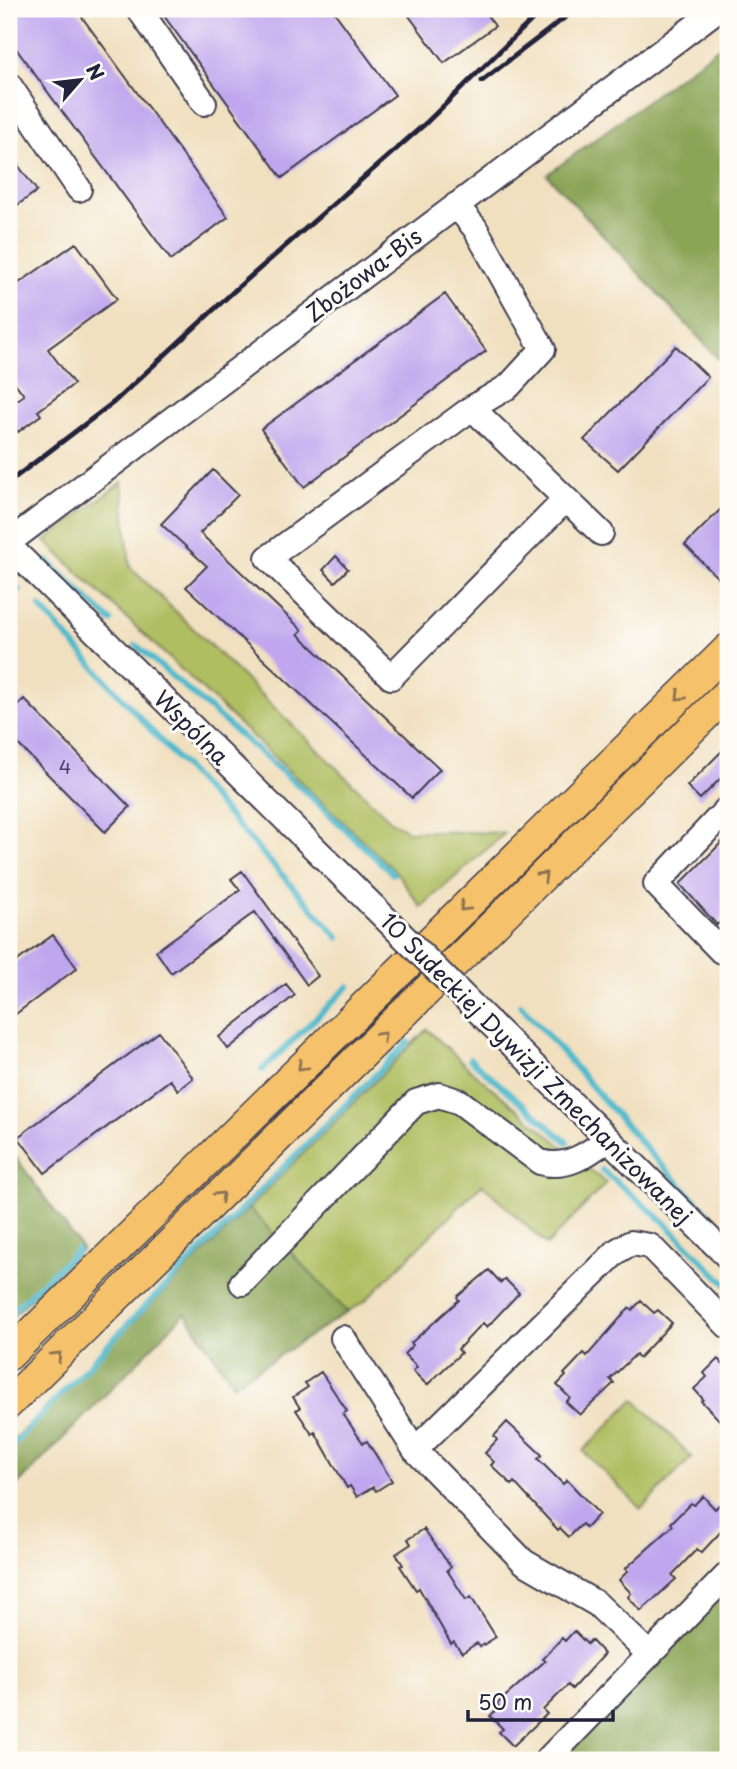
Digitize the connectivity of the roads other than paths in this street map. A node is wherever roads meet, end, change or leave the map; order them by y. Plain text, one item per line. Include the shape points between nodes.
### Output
1 (139, 9) edge
2 (718, 9) edge
3 (12, 98) edge
4 (204, 103) dead end
5 (79, 189) dead end
6 (456, 205) junction
7 (472, 408) junction
8 (566, 499) junction
9 (601, 533) dead end
10 (9, 544) edge
11 (728, 649) edge
12 (728, 693) edge
13 (728, 808) edge
14 (375, 908) joint
15 (728, 943) edge
16 (608, 1139) junction
17 (728, 1257) edge
18 (242, 1283) dead end
19 (728, 1326) edge
20 (343, 1338) dead end
21 (9, 1355) edge
22 (9, 1404) edge
23 (415, 1450) junction
24 (728, 1574) edge
25 (649, 1655) junction
26 (547, 1760) edge

1 - 4 street
2 - 6 street, Zbożowa-Bis
3 - 5 street
6 - 7 street via 475,228 543,349 509,386
6 - 10 street, Zbożowa-Bis
7 - 8 street
7 - 8 street via 268,558 391,677
8 - 9 street
10 - 14 street, Wspólna
11 -> 21 main road
22 -> 12 main road
13 - 15 street via 656,884 721,951
14 - 16 street, 10 Sudeckiej Dywizji Zmechanizowanej, bridge
16 - 17 street, 10 Sudeckiej Dywizji Zmechanizowanej
16 - 18 street via 583,1156 554,1166 540,1162 460,1102 439,1095 416,1102
19 - 23 street via 650,1246 631,1242
20 - 23 street
23 - 25 street via 524,1562 597,1604
24 - 25 street
25 - 26 street

